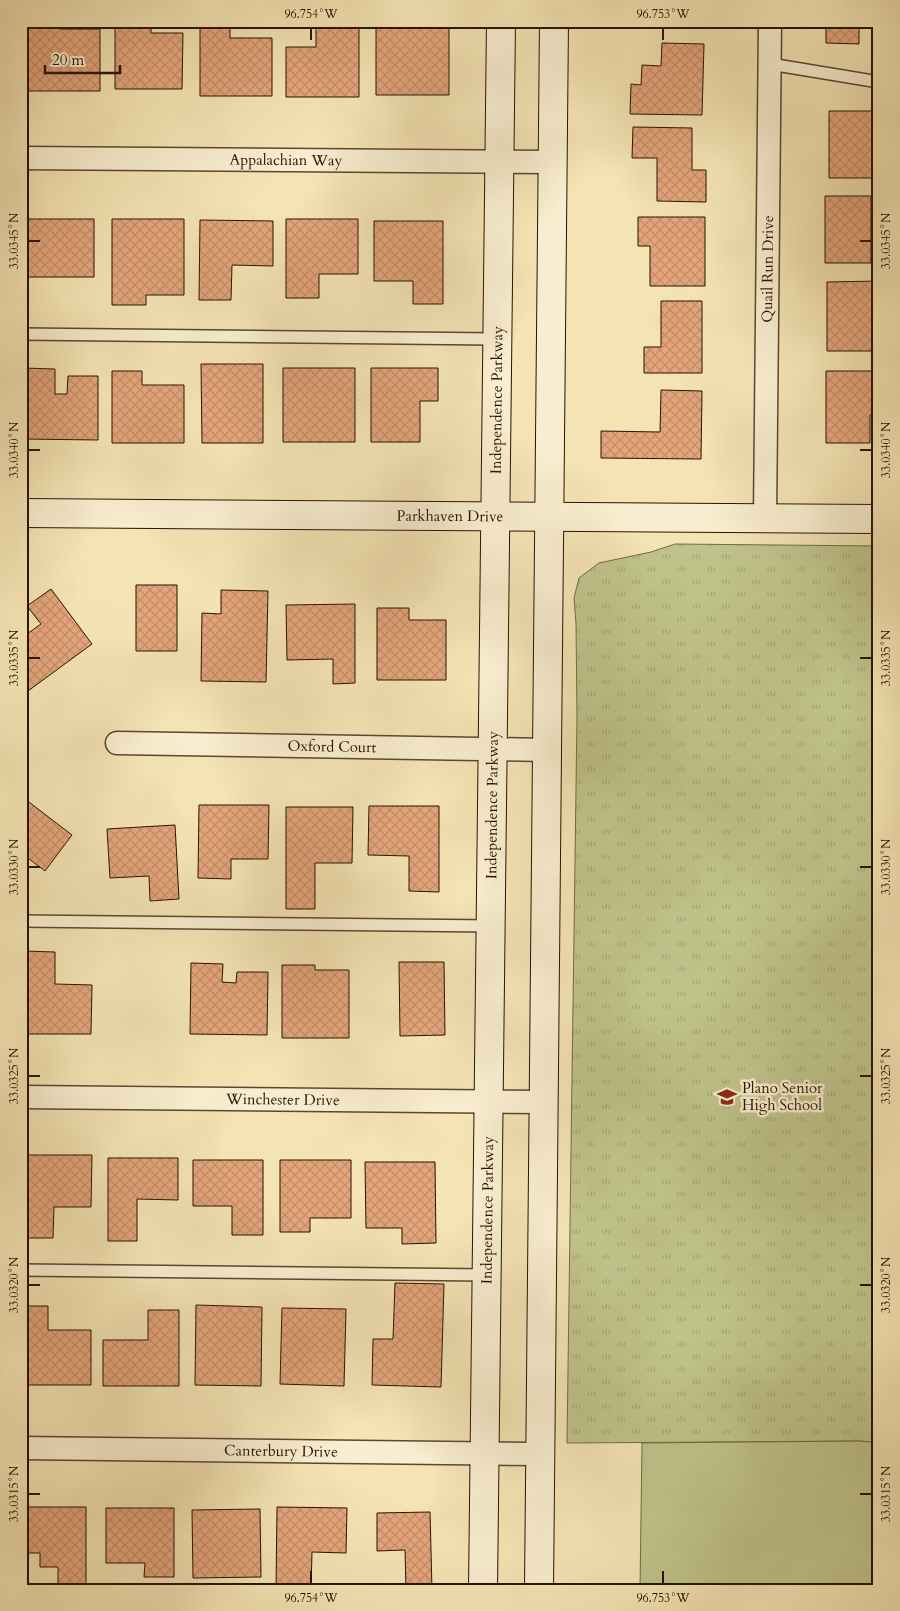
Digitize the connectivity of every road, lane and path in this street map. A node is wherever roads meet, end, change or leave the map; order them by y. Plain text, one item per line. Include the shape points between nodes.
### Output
1 (500, 21) edge
2 (554, 21) edge
3 (770, 21) edge
4 (770, 64) junction
5 (879, 82) edge
6 (21, 158) edge
7 (499, 162) junction
8 (552, 162) junction
9 (21, 334) edge
10 (497, 339) junction
11 (21, 513) edge
12 (496, 515) junction
13 (548, 516) junction
14 (765, 518) junction
15 (879, 519) edge
16 (117, 743) dead end
17 (494, 749) junction
18 (547, 750) junction
19 (21, 921) edge
20 (492, 926) junction
21 (21, 1097) edge
22 (490, 1102) junction
23 (545, 1102) junction
24 (21, 1270) edge
25 (487, 1275) junction
26 (21, 1448) edge
27 (484, 1453) junction
28 (540, 1454) junction
29 (482, 1590) edge
30 (539, 1590) edge

1 - 7 main road, Independence Parkway
2 - 8 main road
3 - 4 street, Quail Run Drive
4 - 5 lane
4 - 14 street, Quail Run Drive
6 - 7 street, Appalachian Way
7 - 8 street, Appalachian Way
7 - 10 main road, Independence Parkway
8 - 13 main road
9 - 10 lane
10 - 12 main road, Independence Parkway
11 - 12 main road, Parkhaven Drive
12 - 13 main road, Parkhaven Drive
12 - 17 main road, Independence Parkway
13 - 14 main road, Parkhaven Drive
13 - 18 main road
14 - 15 main road, Parkhaven Drive
16 - 17 street, Oxford Court
17 - 18 street, Oxford Court
17 - 20 main road, Independence Parkway
18 - 23 main road
19 - 20 lane
20 - 22 main road, Independence Parkway
21 - 22 street, Winchester Drive
22 - 23 street, Winchester Drive
22 - 25 main road, Independence Parkway
23 - 28 main road
24 - 25 lane
25 - 27 main road, Independence Parkway
26 - 27 street, Canterbury Drive
27 - 28 street, Canterbury Drive
27 - 29 main road, Independence Parkway
28 - 30 main road

